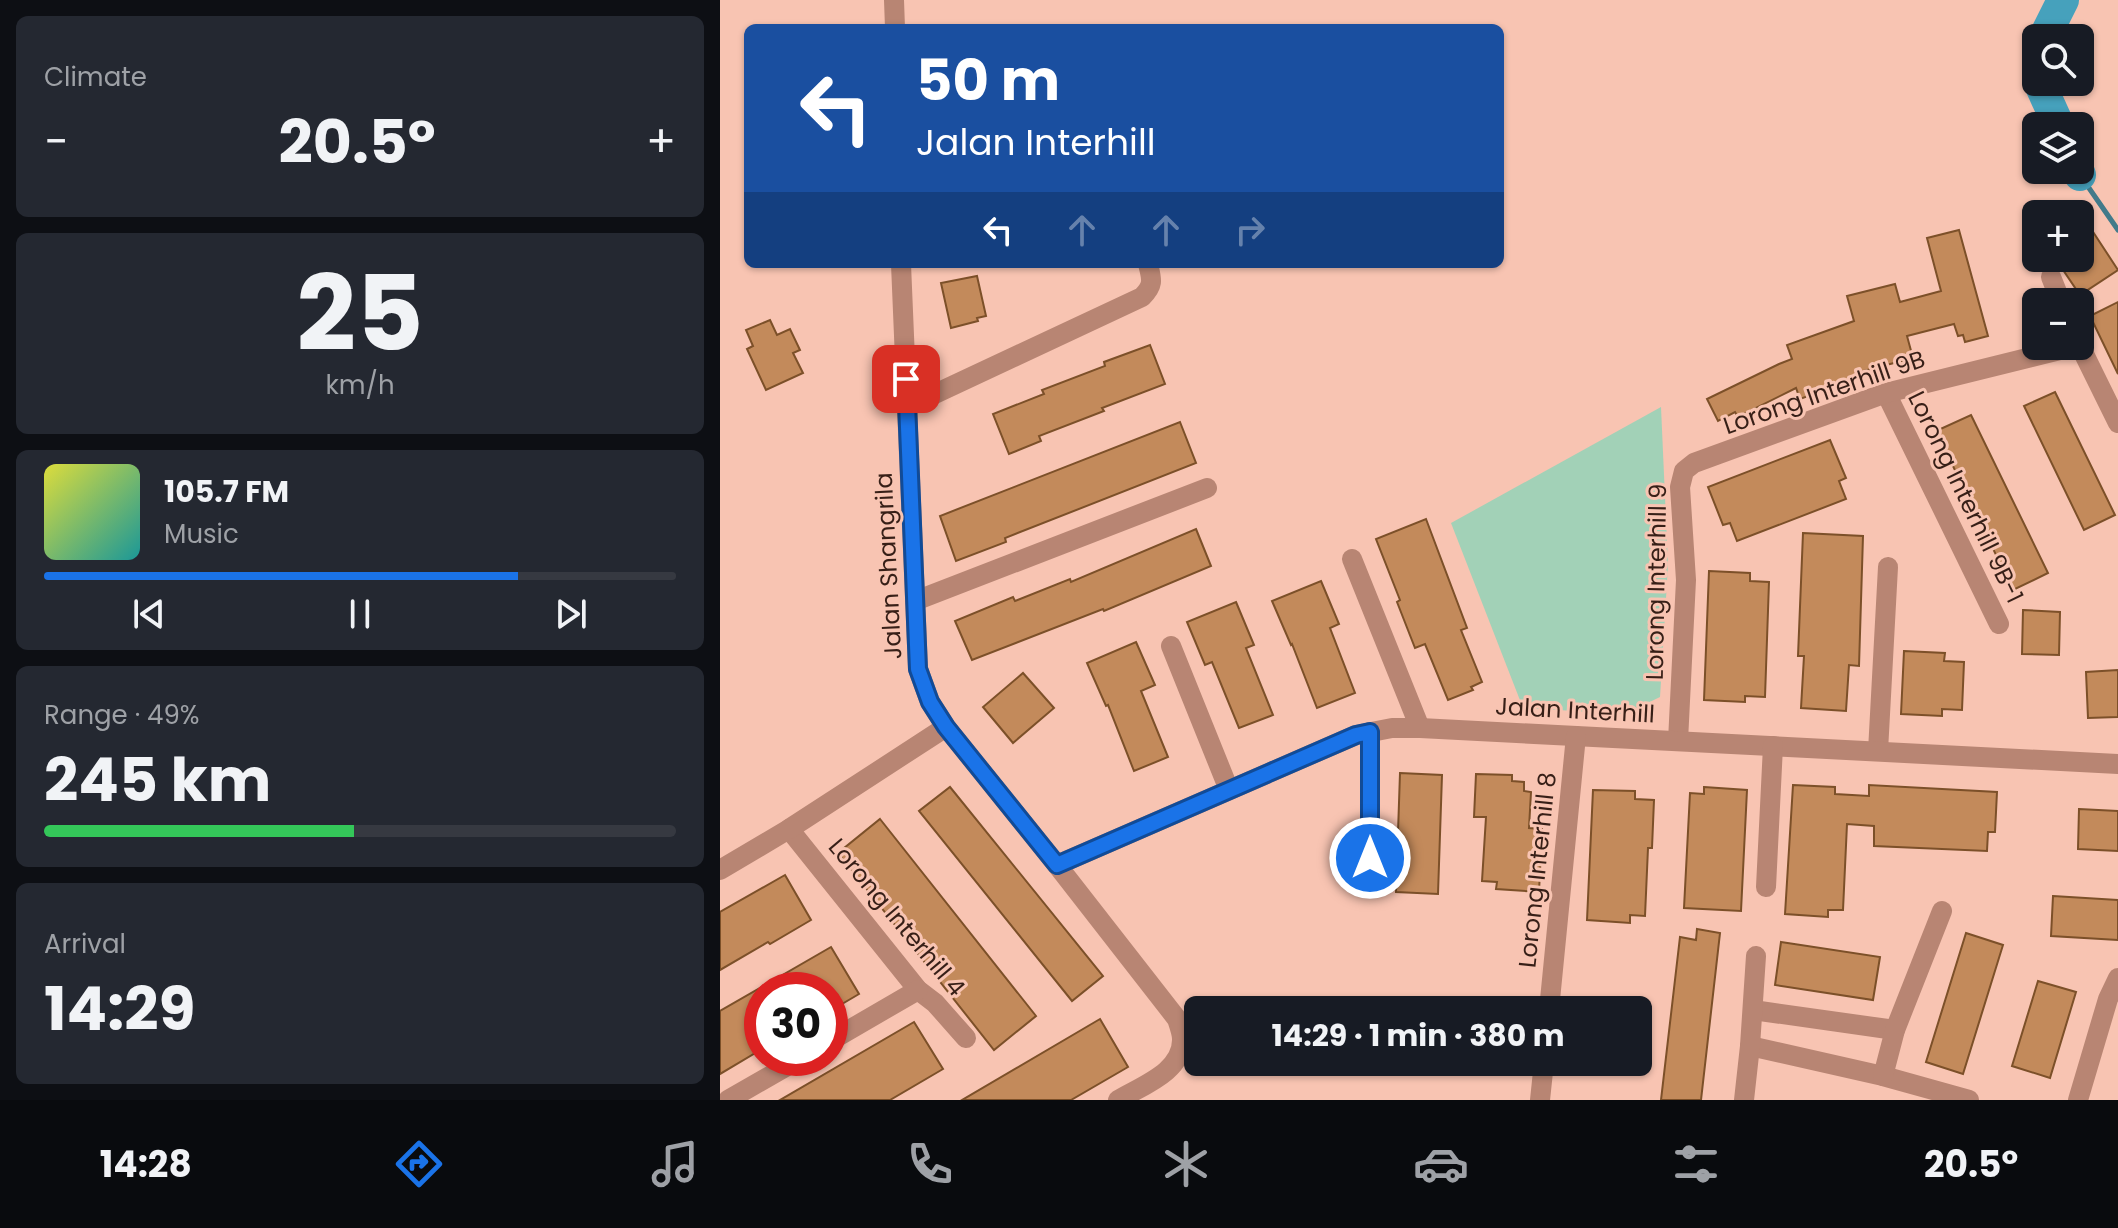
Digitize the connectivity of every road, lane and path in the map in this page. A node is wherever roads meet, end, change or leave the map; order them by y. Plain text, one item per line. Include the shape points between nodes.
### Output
1 (894, 0) edge
2 (895, 24) edge
3 (901, 268) edge
4 (1149, 268) edge
5 (2051, 277) dead end
6 (2055, 288) edge
7 (2022, 360) edge
8 (2085, 360) edge
9 (1886, 393) junction
10 (907, 407) junction
11 (2118, 423) edge
12 (1684, 471) joint
13 (1207, 488) dead end
14 (1352, 559) dead end
15 (1888, 567) dead end
16 (915, 601) junction
17 (1999, 624) dead end
18 (1171, 646) dead end
19 (946, 727) junction
20 (1420, 728) junction
21 (1370, 732) junction
22 (1576, 736) junction
23 (1678, 741) junction
24 (1773, 746) junction
25 (1878, 751) junction
26 (2118, 764) edge
27 (1229, 790) junction
28 (789, 829) junction
29 (1370, 858) dead end
30 (1057, 865) junction
31 (720, 870) edge
32 (1766, 887) dead end
33 (1942, 911) dead end
34 (1756, 956) dead end
35 (2118, 978) edge
36 (918, 990) junction
37 (1550, 996) edge
38 (1753, 1010) junction
39 (1895, 1030) junction
40 (848, 1031) edge
41 (966, 1038) dead end
42 (1750, 1046) junction
43 (770, 1076) edge
44 (1543, 1076) edge
45 (1883, 1076) junction
46 (728, 1100) edge
47 (1118, 1100) edge
48 (1540, 1100) edge
49 (1744, 1100) edge
50 (1969, 1100) edge
51 (2078, 1100) edge

1 - 2 street
3 - 10 street, Jalan Shangrila
4 - 10 street via 1150,289 1142,297
5 - 6 street
7 - 9 street, Lorong Interhill 9B
8 - 11 street
9 - 12 street, Lorong Interhill 9B
9 - 17 street, Lorong Interhill 9B-1
10 - 16 street, Jalan Shangrila
12 - 23 street, Lorong Interhill 9 via 1680,487 1686,580
13 - 16 street
14 - 20 street
15 - 25 street
16 - 19 street, Jalan Shangrila via 918,669
18 - 27 street
19 - 28 street
19 - 30 street, Jalan Shangrila
20 - 21 street, Jalan Interhill
20 - 22 street, Jalan Interhill
21 - 27 street, Jalan Interhill
21 - 29 street
22 - 23 street, Jalan Interhill
22 - 37 street, Lorong Interhill 8
23 - 24 street, Jalan Interhill
24 - 25 street, Jalan Interhill
24 - 32 street
25 - 26 street, Jalan Interhill
27 - 30 street, Jalan Interhill
28 - 31 street
28 - 36 street, Lorong Interhill 4
30 - 47 street, Jalan Shangrila via 1177,1019 1182,1038 1169,1070
33 - 39 street
34 - 38 street
35 - 51 street
36 - 40 street
36 - 41 street, Lorong Interhill 4
38 - 39 street
38 - 42 street
39 - 45 street
42 - 45 street
42 - 49 street
43 - 46 street
44 - 48 street
45 - 50 street

